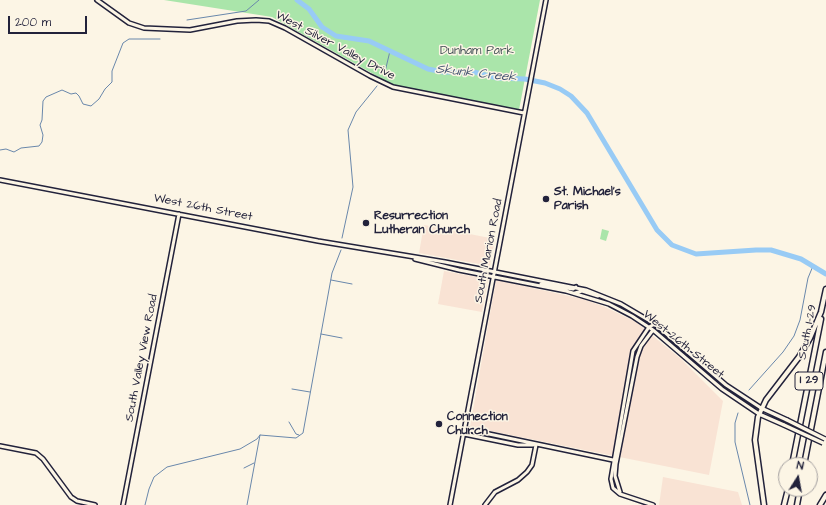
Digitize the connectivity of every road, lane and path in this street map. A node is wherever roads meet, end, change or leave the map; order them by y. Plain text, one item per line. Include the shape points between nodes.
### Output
1 (97, 0) edge
2 (546, 0) edge
3 (524, 113) junction
4 (0, 180) edge
5 (179, 214) junction
6 (402, 256) junction
7 (494, 271) junction
8 (493, 276) junction
9 (532, 284) junction
10 (576, 288) junction
11 (575, 293) junction
12 (825, 293) edge
13 (617, 302) junction
14 (655, 324) junction
15 (649, 327) junction
16 (653, 330) junction
17 (826, 352) edge
18 (761, 408) junction
19 (759, 414) junction
20 (464, 429) junction
21 (464, 434) junction
22 (826, 439) edge
23 (824, 444) edge
24 (536, 445) junction
25 (0, 446) edge
26 (794, 457) edge
27 (806, 457) edge
28 (617, 459) junction
29 (613, 460) junction
30 (616, 464) junction
31 (620, 494) junction
32 (826, 495) edge
33 (95, 505) edge
34 (123, 505) edge
35 (450, 505) edge
36 (485, 505) edge
37 (653, 505) edge
38 (764, 505) edge
39 (820, 505) edge

1 - 3 main road, West Silver Valley Drive via 128,23 144,28 190,30 238,21 269,21 393,87
2 - 3 main road, South Marion Road
3 - 7 main road, South Marion Road
4 - 5 main road, West 26th Street
5 - 6 main road, West 26th Street
5 - 34 main road, South Valley View Road
6 - 7 main road, West 26th Street via 439,260
6 - 8 main road, West 26th Street
7 - 8 main road, South Marion Road
7 - 10 main road, West 26th Street
8 - 9 main road, West 26th Street
8 - 20 main road, South Marion Road
9 - 10 main road
9 - 11 main road, West 26th Street
10 - 13 main road, West 26th Street
11 - 13 main road via 582,291
11 - 15 main road, West 26th Street via 609,304
12 - 18 highway via 818,320 807,344
12 - 26 highway, South I-29 / I 29
13 - 14 main road, West 26th Street
14 - 15 main road
14 - 18 main road, West 26th Street via 726,385
15 - 16 main road, West 26th Street
15 - 29 main road via 633,351
16 - 19 main road, West 26th Street via 718,386
16 - 28 main road via 641,346 637,357
17 - 27 highway, South I-29 / I 29
18 - 19 highway
18 - 22 main road, West 26th Street, bridge
19 - 23 main road, West 26th Street, bridge
19 - 38 highway via 755,436
20 - 21 main road, South Marion Road
20 - 24 main road
21 - 24 main road via 518,445
21 - 35 main road, South Marion Road
24 - 29 main road
24 - 36 main road via 532,465 527,472 518,480 495,492
25 - 33 main road via 36,453 71,497
28 - 29 main road
28 - 30 main road
29 - 30 main road
29 - 31 main road via 611,484
30 - 31 main road via 615,476
31 - 37 main road
32 - 39 highway

